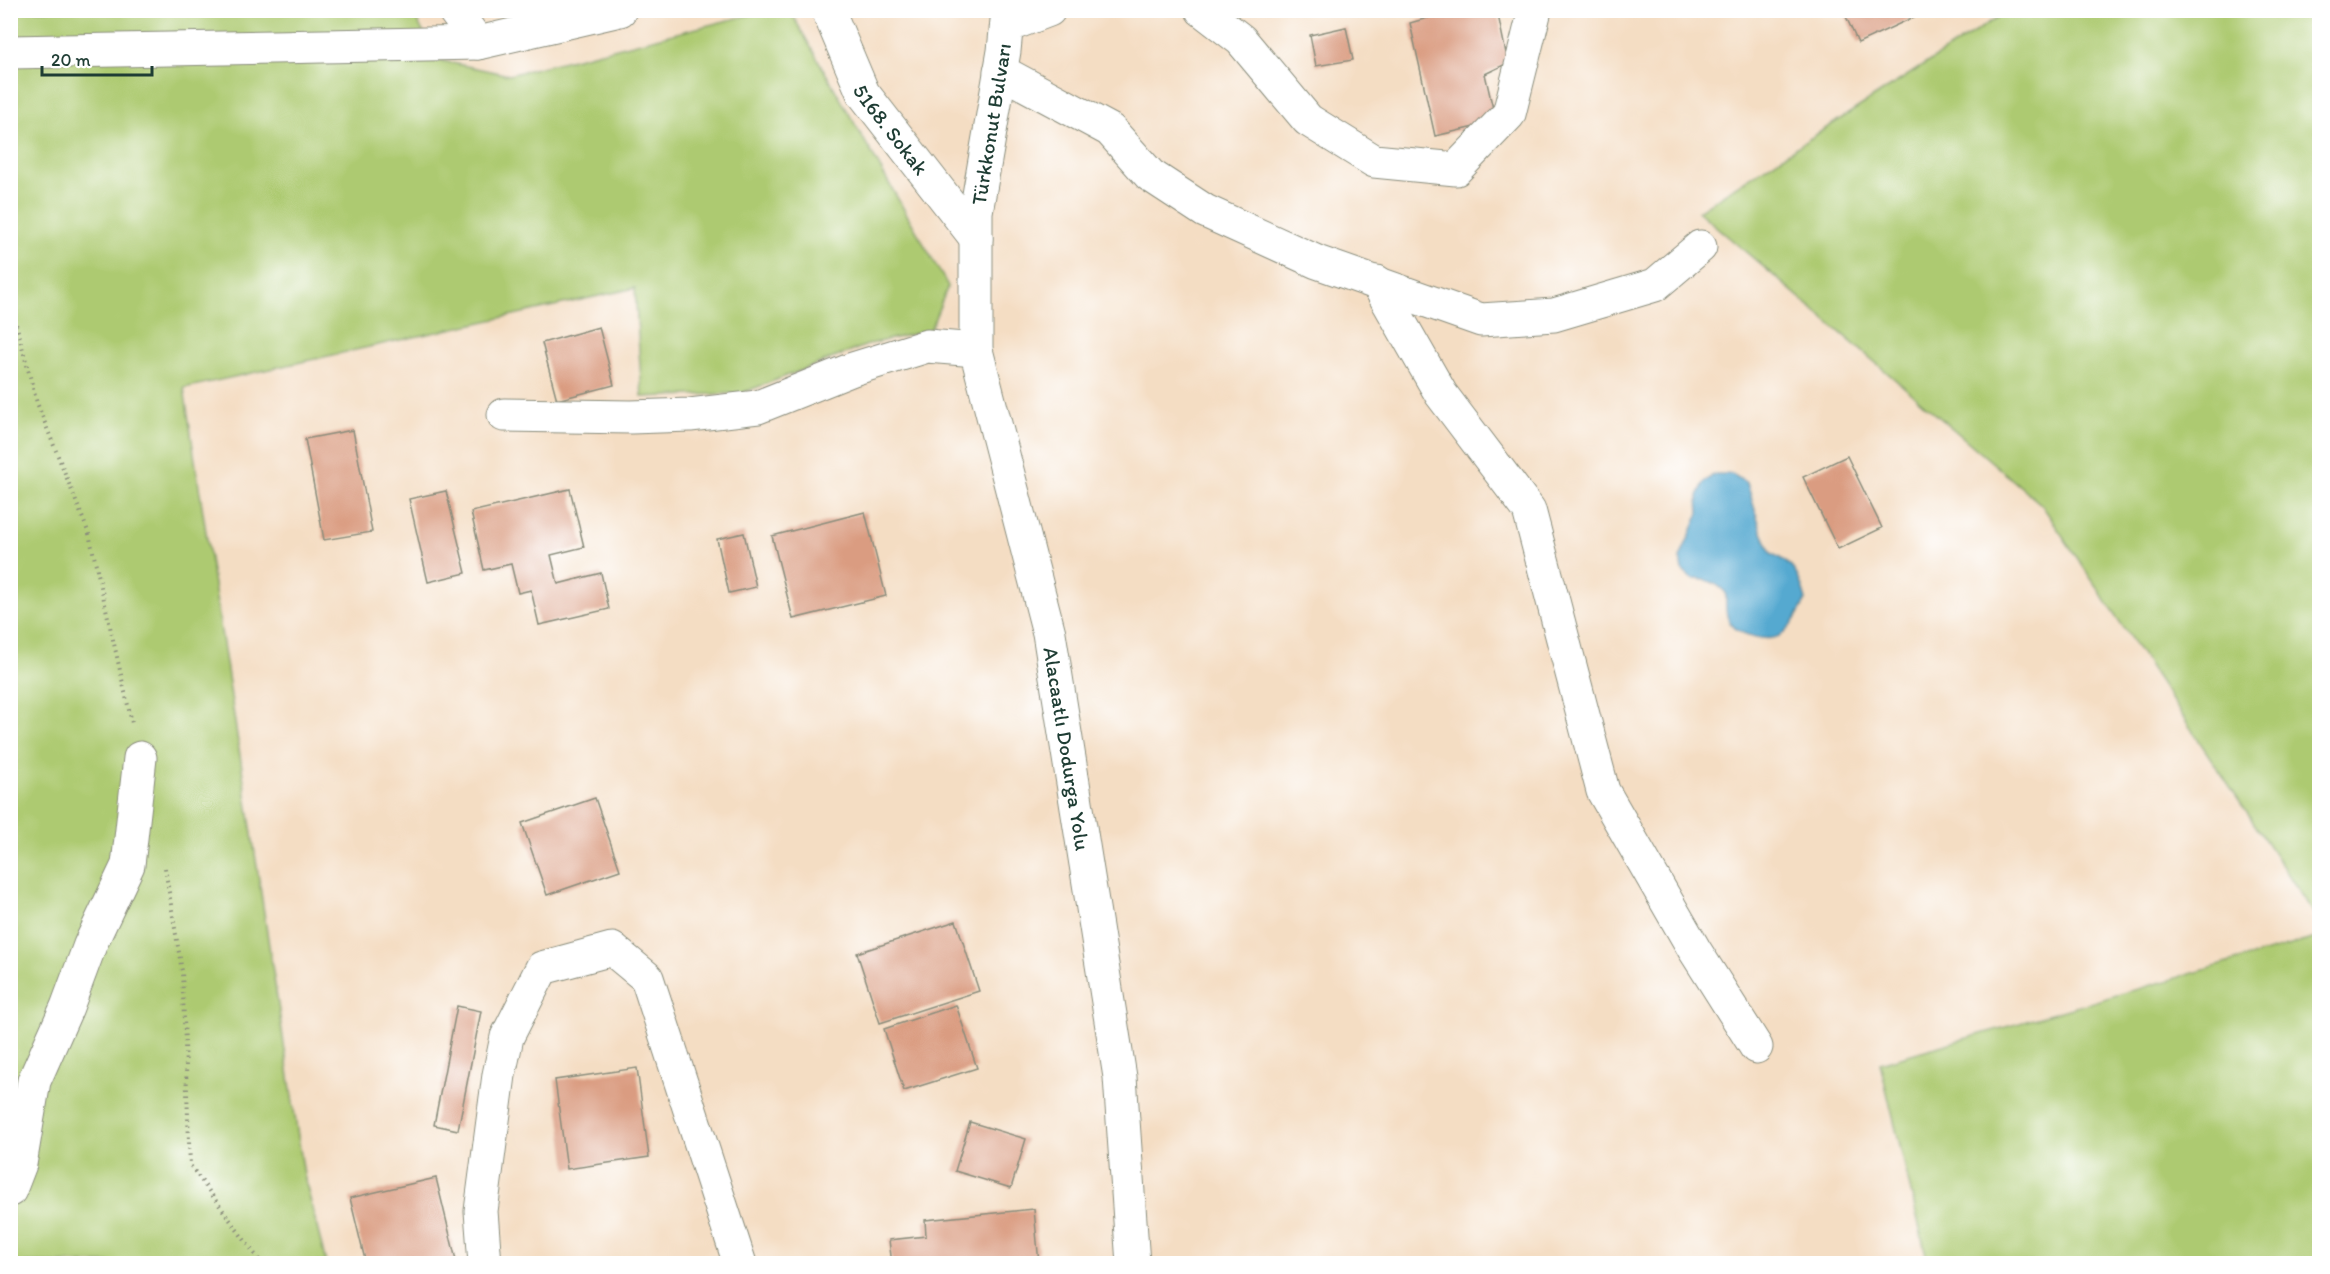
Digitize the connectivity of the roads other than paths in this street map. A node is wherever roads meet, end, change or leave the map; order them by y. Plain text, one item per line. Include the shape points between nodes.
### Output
1 (454, 10) edge
2 (620, 10) edge
3 (828, 10) edge
4 (1049, 10) edge
5 (1202, 10) edge
6 (1535, 10) edge
7 (1008, 18) edge
8 (478, 43) junction
9 (10, 52) edge
10 (1000, 71) junction
11 (976, 238) junction
12 (1700, 247) dead end
13 (1377, 282) junction
14 (976, 350) junction
15 (504, 415) dead end
16 (140, 758) dead end
17 (1756, 1047) dead end
18 (10, 1190) edge
19 (485, 1263) edge
20 (740, 1263) edge
21 (1132, 1263) edge

1 - 8 street
2 - 8 street
3 - 11 street, 5168. Sokak via 864,93
4 - 7 street
5 - 6 street via 1241,40 1308,120 1374,161 1456,169 1509,114
7 - 10 street, Türkkonut Bulvarı
8 - 9 street
10 - 11 street, Türkkonut Bulvarı via 976,212
10 - 13 street via 1110,130 1150,175 1205,211 1317,262
11 - 14 street, Alacaatlı Dodurga Yolu
12 - 13 street via 1655,285 1554,315 1481,320
13 - 17 street via 1441,394 1528,510 1603,791 1694,950
14 - 15 street via 927,346 853,369 758,407 690,415
14 - 21 street, Alacaatlı Dodurga Yolu via 1049,633 1120,1077
16 - 18 street via 128,866 90,945 68,1007 34,1081 20,1164
19 - 20 street via 480,1211 507,1036 542,968 612,950 647,978

